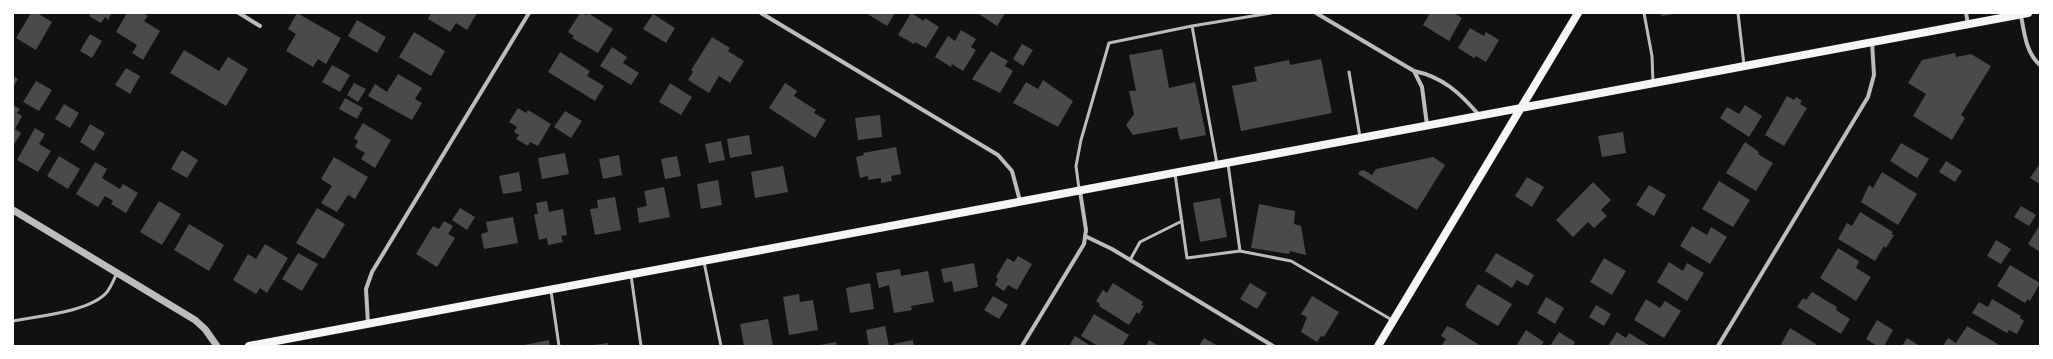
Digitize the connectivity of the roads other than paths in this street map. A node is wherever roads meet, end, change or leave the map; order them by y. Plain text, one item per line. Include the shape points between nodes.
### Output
1 (239, 13) edge
2 (529, 13) edge
3 (761, 13) edge
4 (1271, 13) edge
5 (1316, 13) edge
6 (1578, 13) edge
7 (1644, 13) edge
8 (1738, 13) edge
9 (1966, 13) edge
10 (2024, 14) edge
11 (1968, 24) junction
12 (260, 26) dead end
13 (1192, 26) junction
14 (1872, 42) junction
15 (2040, 65) edge
16 (1745, 66) junction
17 (1414, 71) junction
18 (1349, 72) dead end
19 (1653, 83) junction
20 (1522, 107) junction
21 (1479, 115) junction
22 (1427, 125) junction
23 (1360, 138) junction
24 (1228, 163) junction
25 (1218, 166) junction
26 (1175, 174) junction
27 (1080, 191) junction
28 (1020, 202) junction
29 (13, 210) edge
30 (1182, 221) junction
31 (1086, 236) junction
32 (1240, 250) junction
33 (703, 260) junction
34 (1130, 260) junction
35 (117, 273) junction
36 (631, 274) junction
37 (551, 289) junction
38 (13, 321) edge
39 (1394, 321) junction
40 (369, 324) junction
41 (217, 346) edge
42 (254, 346) edge
43 (559, 346) edge
44 (641, 346) edge
45 (721, 346) edge
46 (1022, 346) edge
47 (1273, 346) edge
48 (1378, 346) edge
49 (1718, 346) edge

1 - 12 street
2 - 40 street via 372,272 366,289
3 - 28 street via 998,155 1012,171
4 - 13 lane
5 - 17 street
6 - 20 main road
7 - 19 lane via 1652,56
8 - 16 lane
9 - 11 street
10 - 11 main road
10 - 15 street via 2028,47
11 - 14 main road
13 - 25 lane
13 - 27 lane via 1109,43 1081,140 1076,166
14 - 16 main road
14 - 49 street via 1874,75 1868,97
16 - 19 main road
17 - 21 street via 1429,74 1459,92
17 - 22 street via 1422,87
18 - 23 lane
19 - 20 main road
20 - 21 main road
20 - 39 main road
21 - 22 main road
22 - 23 main road
23 - 24 main road
24 - 25 main road
24 - 32 lane
25 - 26 main road
26 - 27 main road
26 - 30 lane
27 - 28 main road
27 - 31 street
28 - 33 main road
29 - 35 street
30 - 32 lane via 1187,258
30 - 34 lane via 1140,242
31 - 34 street via 1105,244
31 - 46 street via 1084,244
32 - 39 lane via 1291,261
33 - 36 main road
33 - 45 lane
34 - 47 street
35 - 38 lane via 106,293 76,310
35 - 41 street via 195,320
36 - 37 main road
36 - 44 lane
37 - 40 main road
37 - 43 lane
39 - 48 main road
40 - 42 main road

